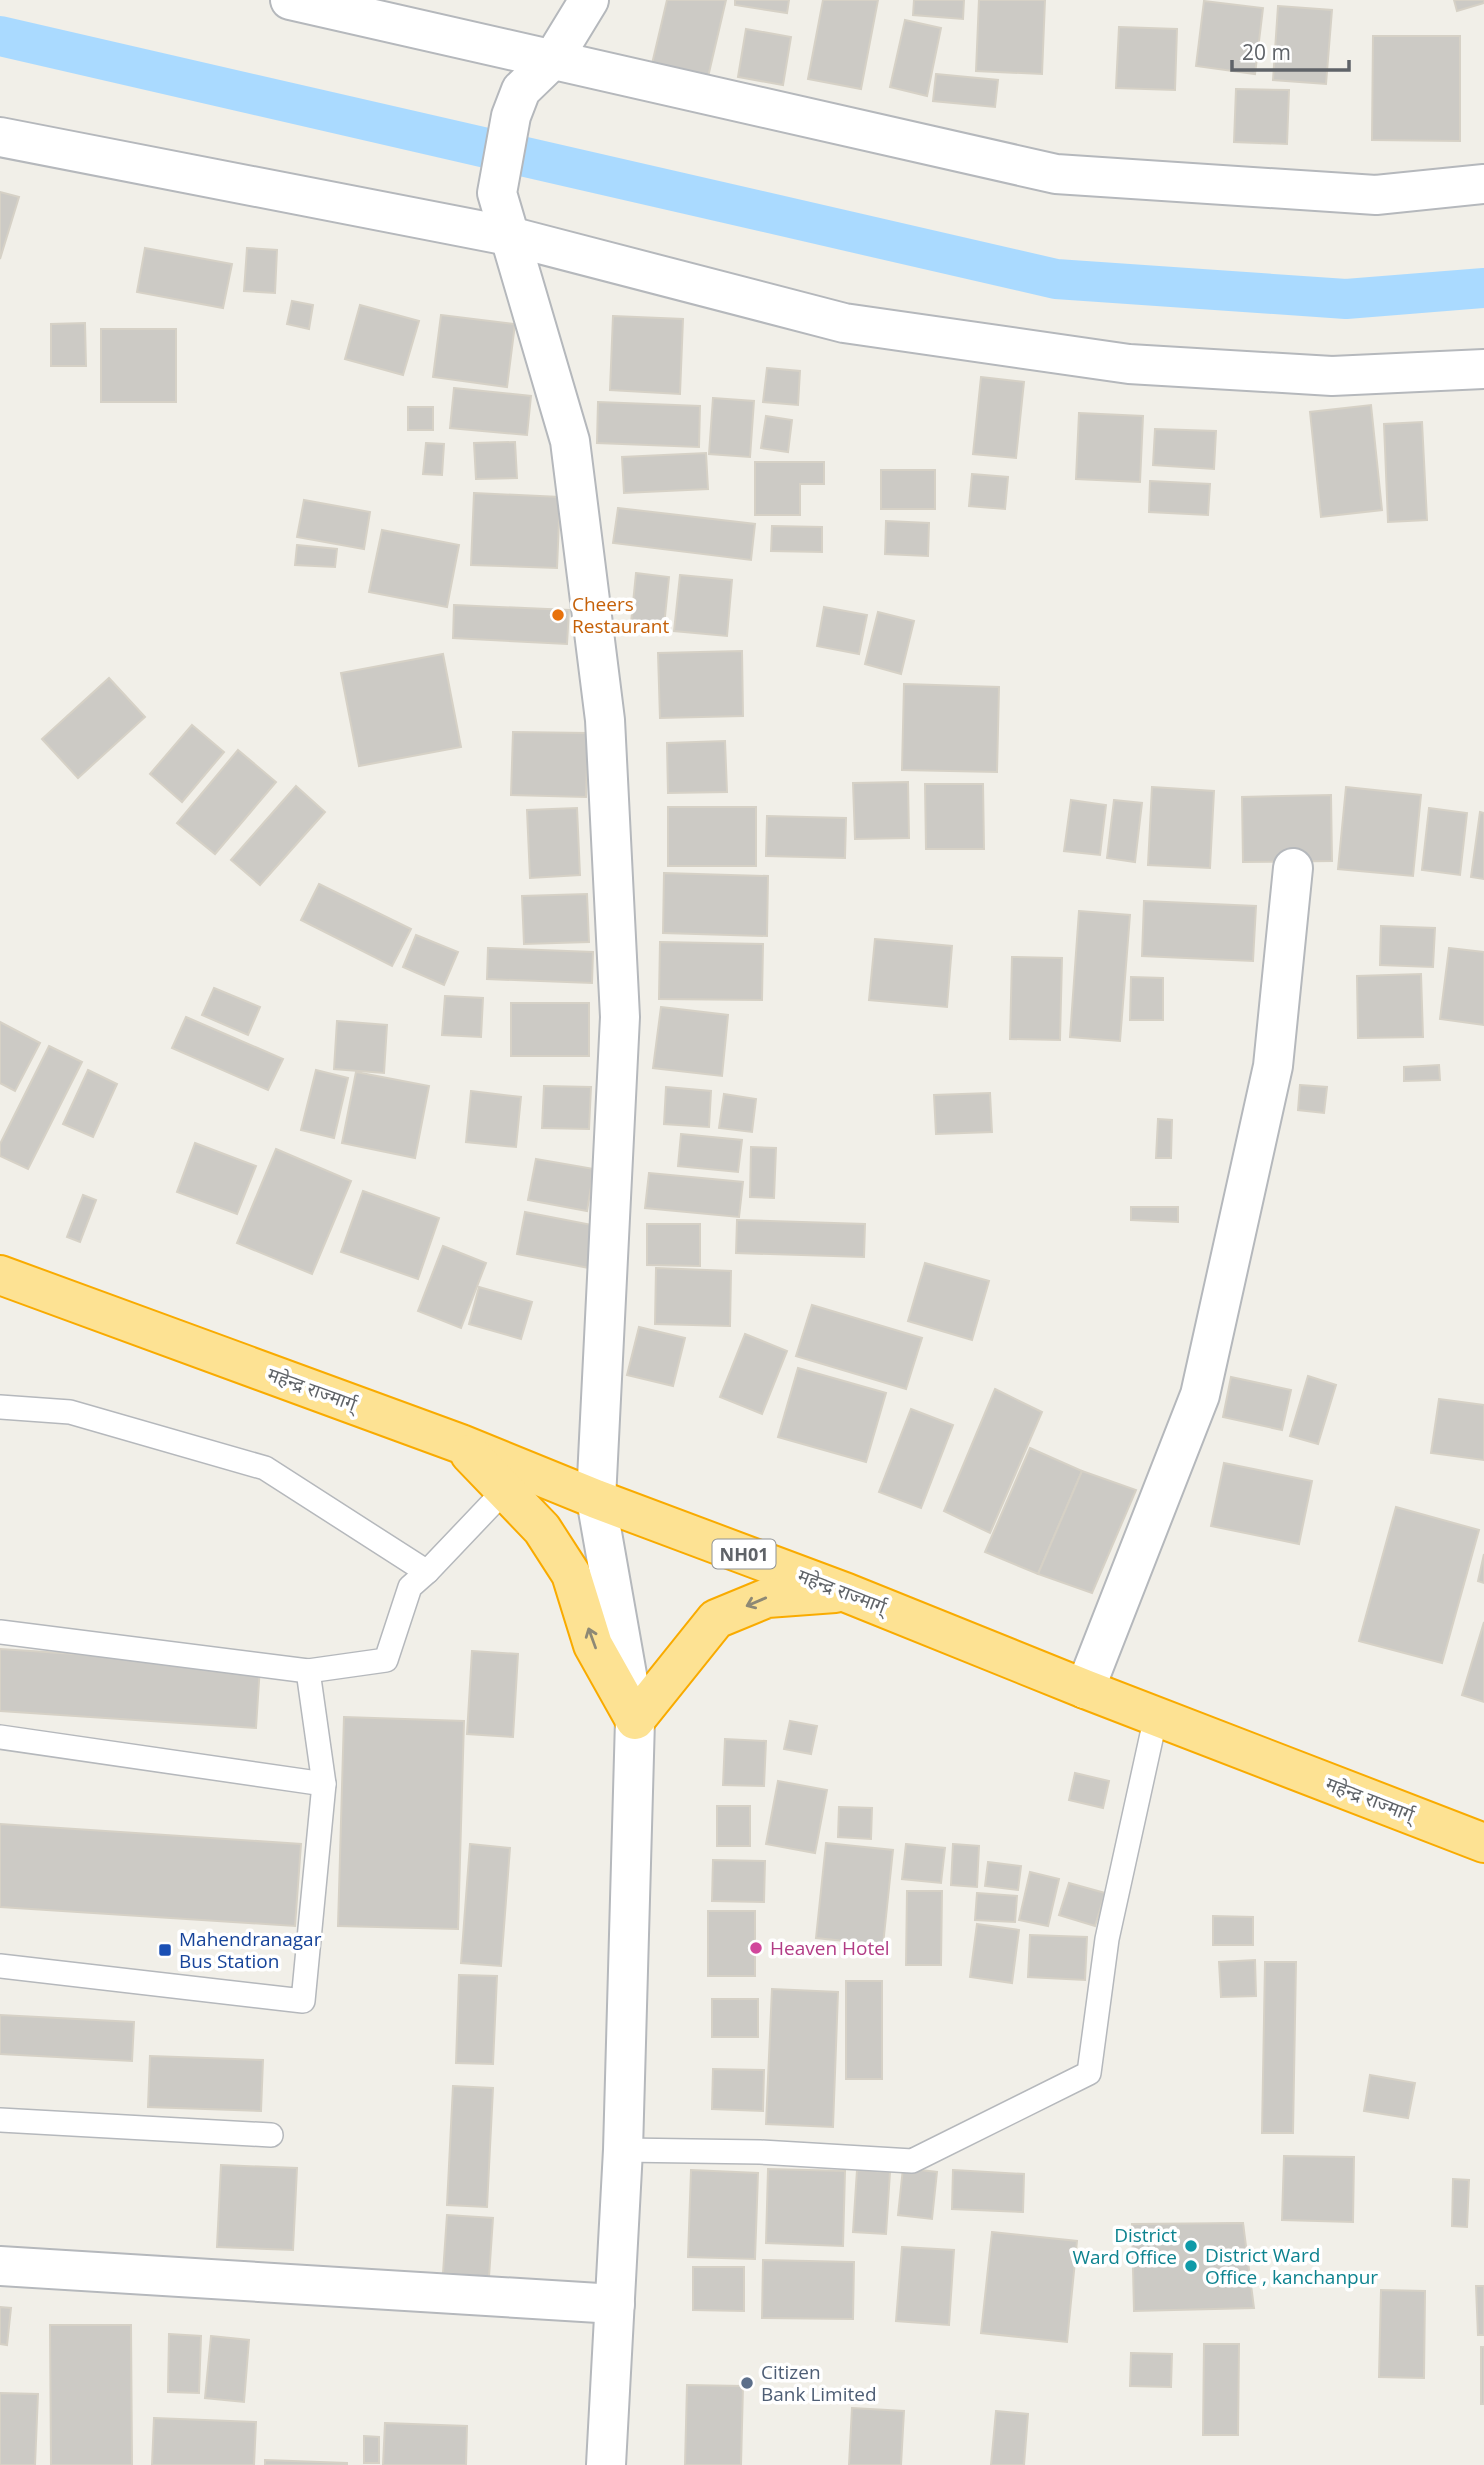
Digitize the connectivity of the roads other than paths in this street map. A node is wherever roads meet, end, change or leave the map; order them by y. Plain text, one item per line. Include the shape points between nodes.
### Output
1 (290, 0) edge
2 (589, 0) edge
3 (553, 59) junction
4 (0, 137) edge
5 (1484, 184) edge
6 (509, 236) junction
7 (1484, 369) edge
8 (1293, 867) dead end
9 (0, 1275) edge
10 (0, 1407) edge
11 (461, 1444) junction
12 (505, 1490) junction
13 (596, 1499) junction
14 (427, 1572) junction
15 (847, 1592) junction
16 (0, 1632) edge
17 (308, 1671) junction
18 (1086, 1689) junction
19 (1156, 1716) junction
20 (635, 1720) junction
21 (0, 1737) edge
22 (324, 1784) junction
23 (1484, 1843) edge
24 (0, 1966) edge
25 (0, 2120) edge
26 (271, 2135) dead end
27 (623, 2150) junction
28 (0, 2266) edge
29 (615, 2304) junction
30 (606, 2465) edge

1 - 3 street
2 - 3 street
3 - 5 street via 1056,174 1376,195
3 - 6 street via 521,90 512,117 497,193
4 - 6 street
6 - 7 street via 844,323 1129,364 1332,376
6 - 13 street via 570,441 605,720 620,1017
8 - 18 street via 1273,1066 1200,1395
9 - 11 highway, महेन्द्र राज्मार्ग् / NH01
10 - 14 lane via 70,1412 265,1468
11 - 12 highway
11 - 13 highway, महेन्द्र राज्मार्ग् / NH01
12 - 14 lane
20 -> 12 highway via 593,1645 571,1574 542,1529
13 - 15 highway, महेन्द्र राज्मार्ग् / NH01
13 - 20 street
14 - 17 lane via 410,1587 386,1660
15 - 18 highway, महेन्द्र राज्मार्ग् / NH01
15 -> 20 highway via 767,1598 716,1619
16 - 17 lane
17 - 22 lane
18 - 19 highway, महेन्द्र राज्मार्ग् / NH01
19 - 23 highway, महेन्द्र राज्मार्ग् / NH01
19 - 27 lane via 1107,1939 1090,2073 912,2161
20 - 27 street
21 - 22 lane
22 - 24 lane via 303,2001
25 - 26 lane
27 - 29 street
28 - 29 street
29 - 30 street

